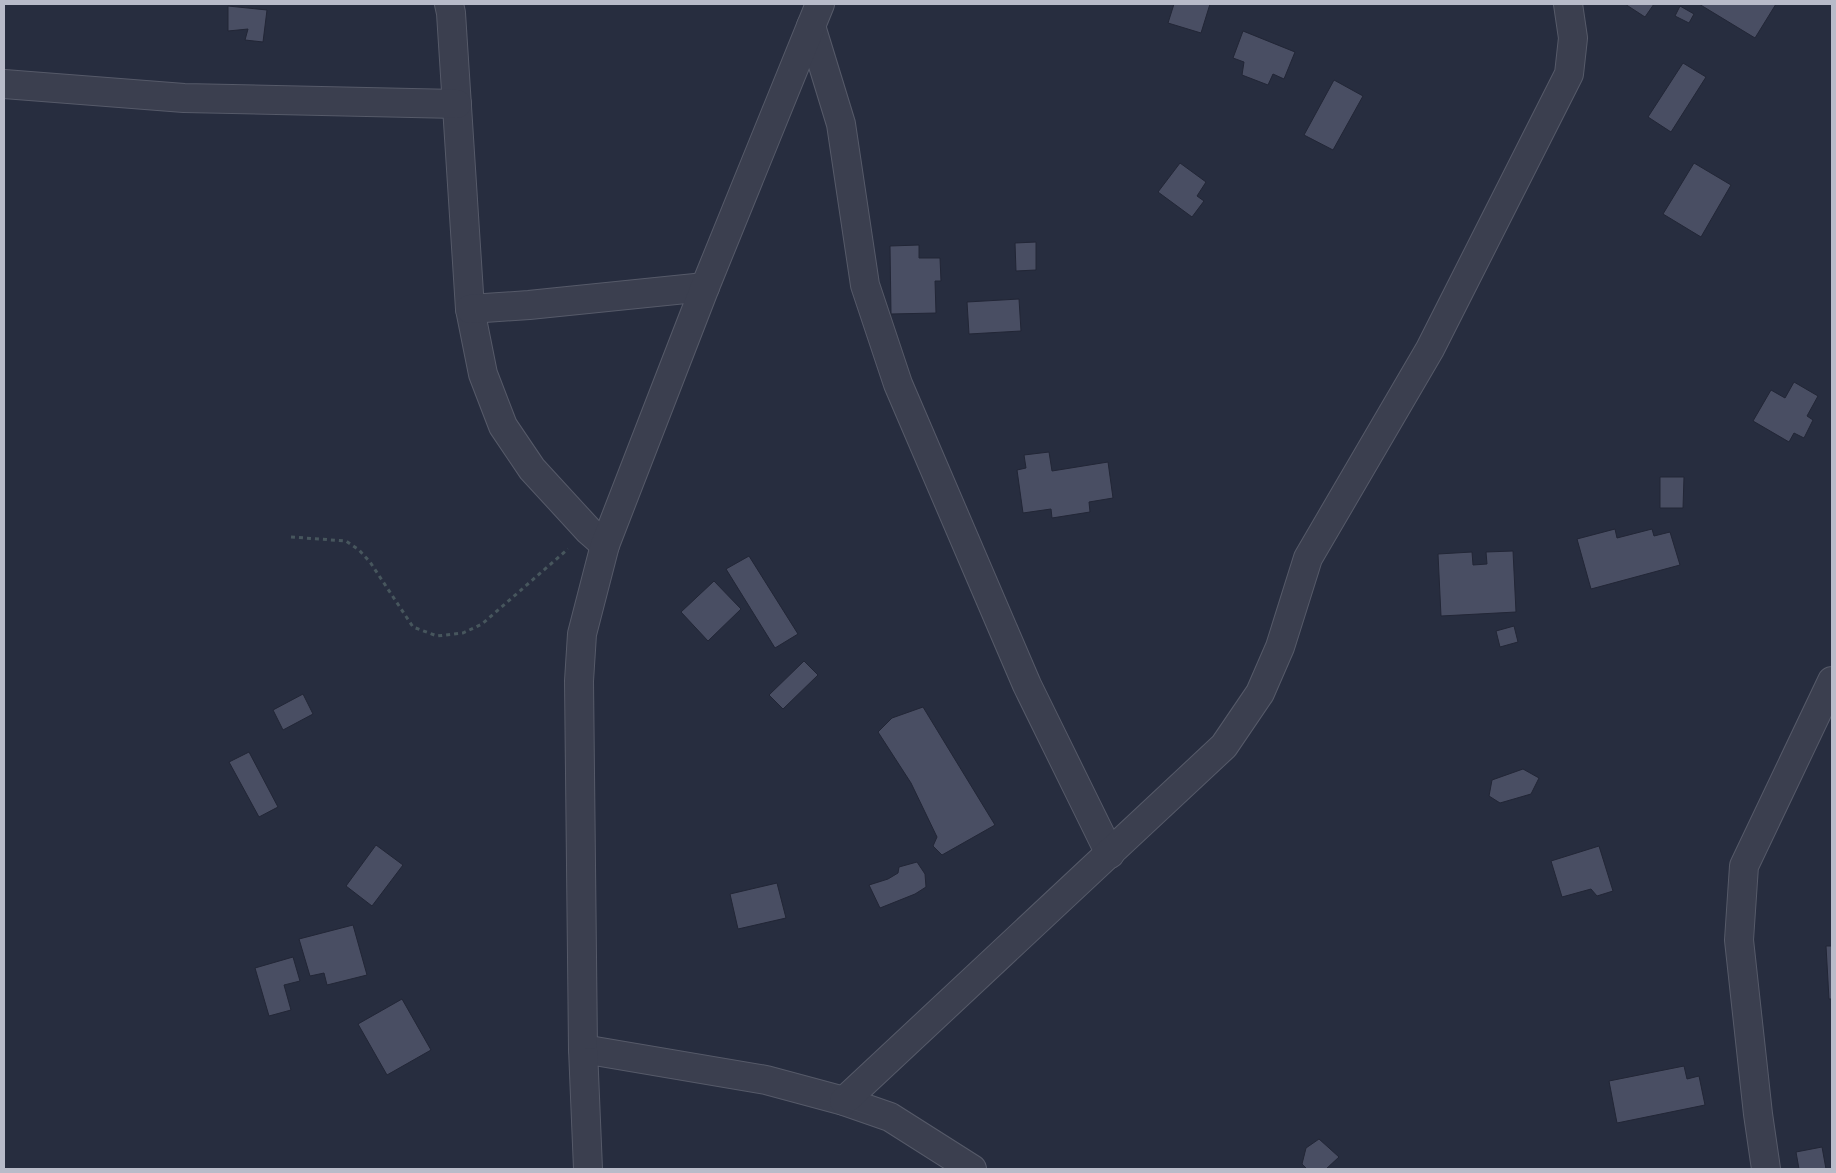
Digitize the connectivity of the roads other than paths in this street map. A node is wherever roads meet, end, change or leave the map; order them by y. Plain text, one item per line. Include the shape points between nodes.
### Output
1 (449, 4) edge
2 (1568, 4) edge
3 (816, 15) edge
4 (4, 84) edge
5 (457, 104) junction
6 (705, 287) junction
7 (470, 309) junction
8 (597, 538) junction
9 (1832, 681) edge
10 (1110, 854) junction
11 (583, 1049) junction
12 (844, 1101) junction
13 (588, 1169) edge
14 (972, 1169) edge
15 (1766, 1169) edge

1 - 5 street
2 - 10 street via 1573,38 1569,74 1430,348 1308,558 1280,646 1260,694 1224,746
3 - 6 street
3 - 10 street via 840,124 865,285 898,384 1027,685
4 - 5 street via 184,98
5 - 7 street
6 - 7 street
6 - 8 street
7 - 8 street via 483,374 503,426 532,469
8 - 11 street via 582,634 579,681
9 - 15 street via 1744,866 1739,940
10 - 12 street
11 - 12 street via 766,1080
11 - 13 street
12 - 14 street via 890,1117

